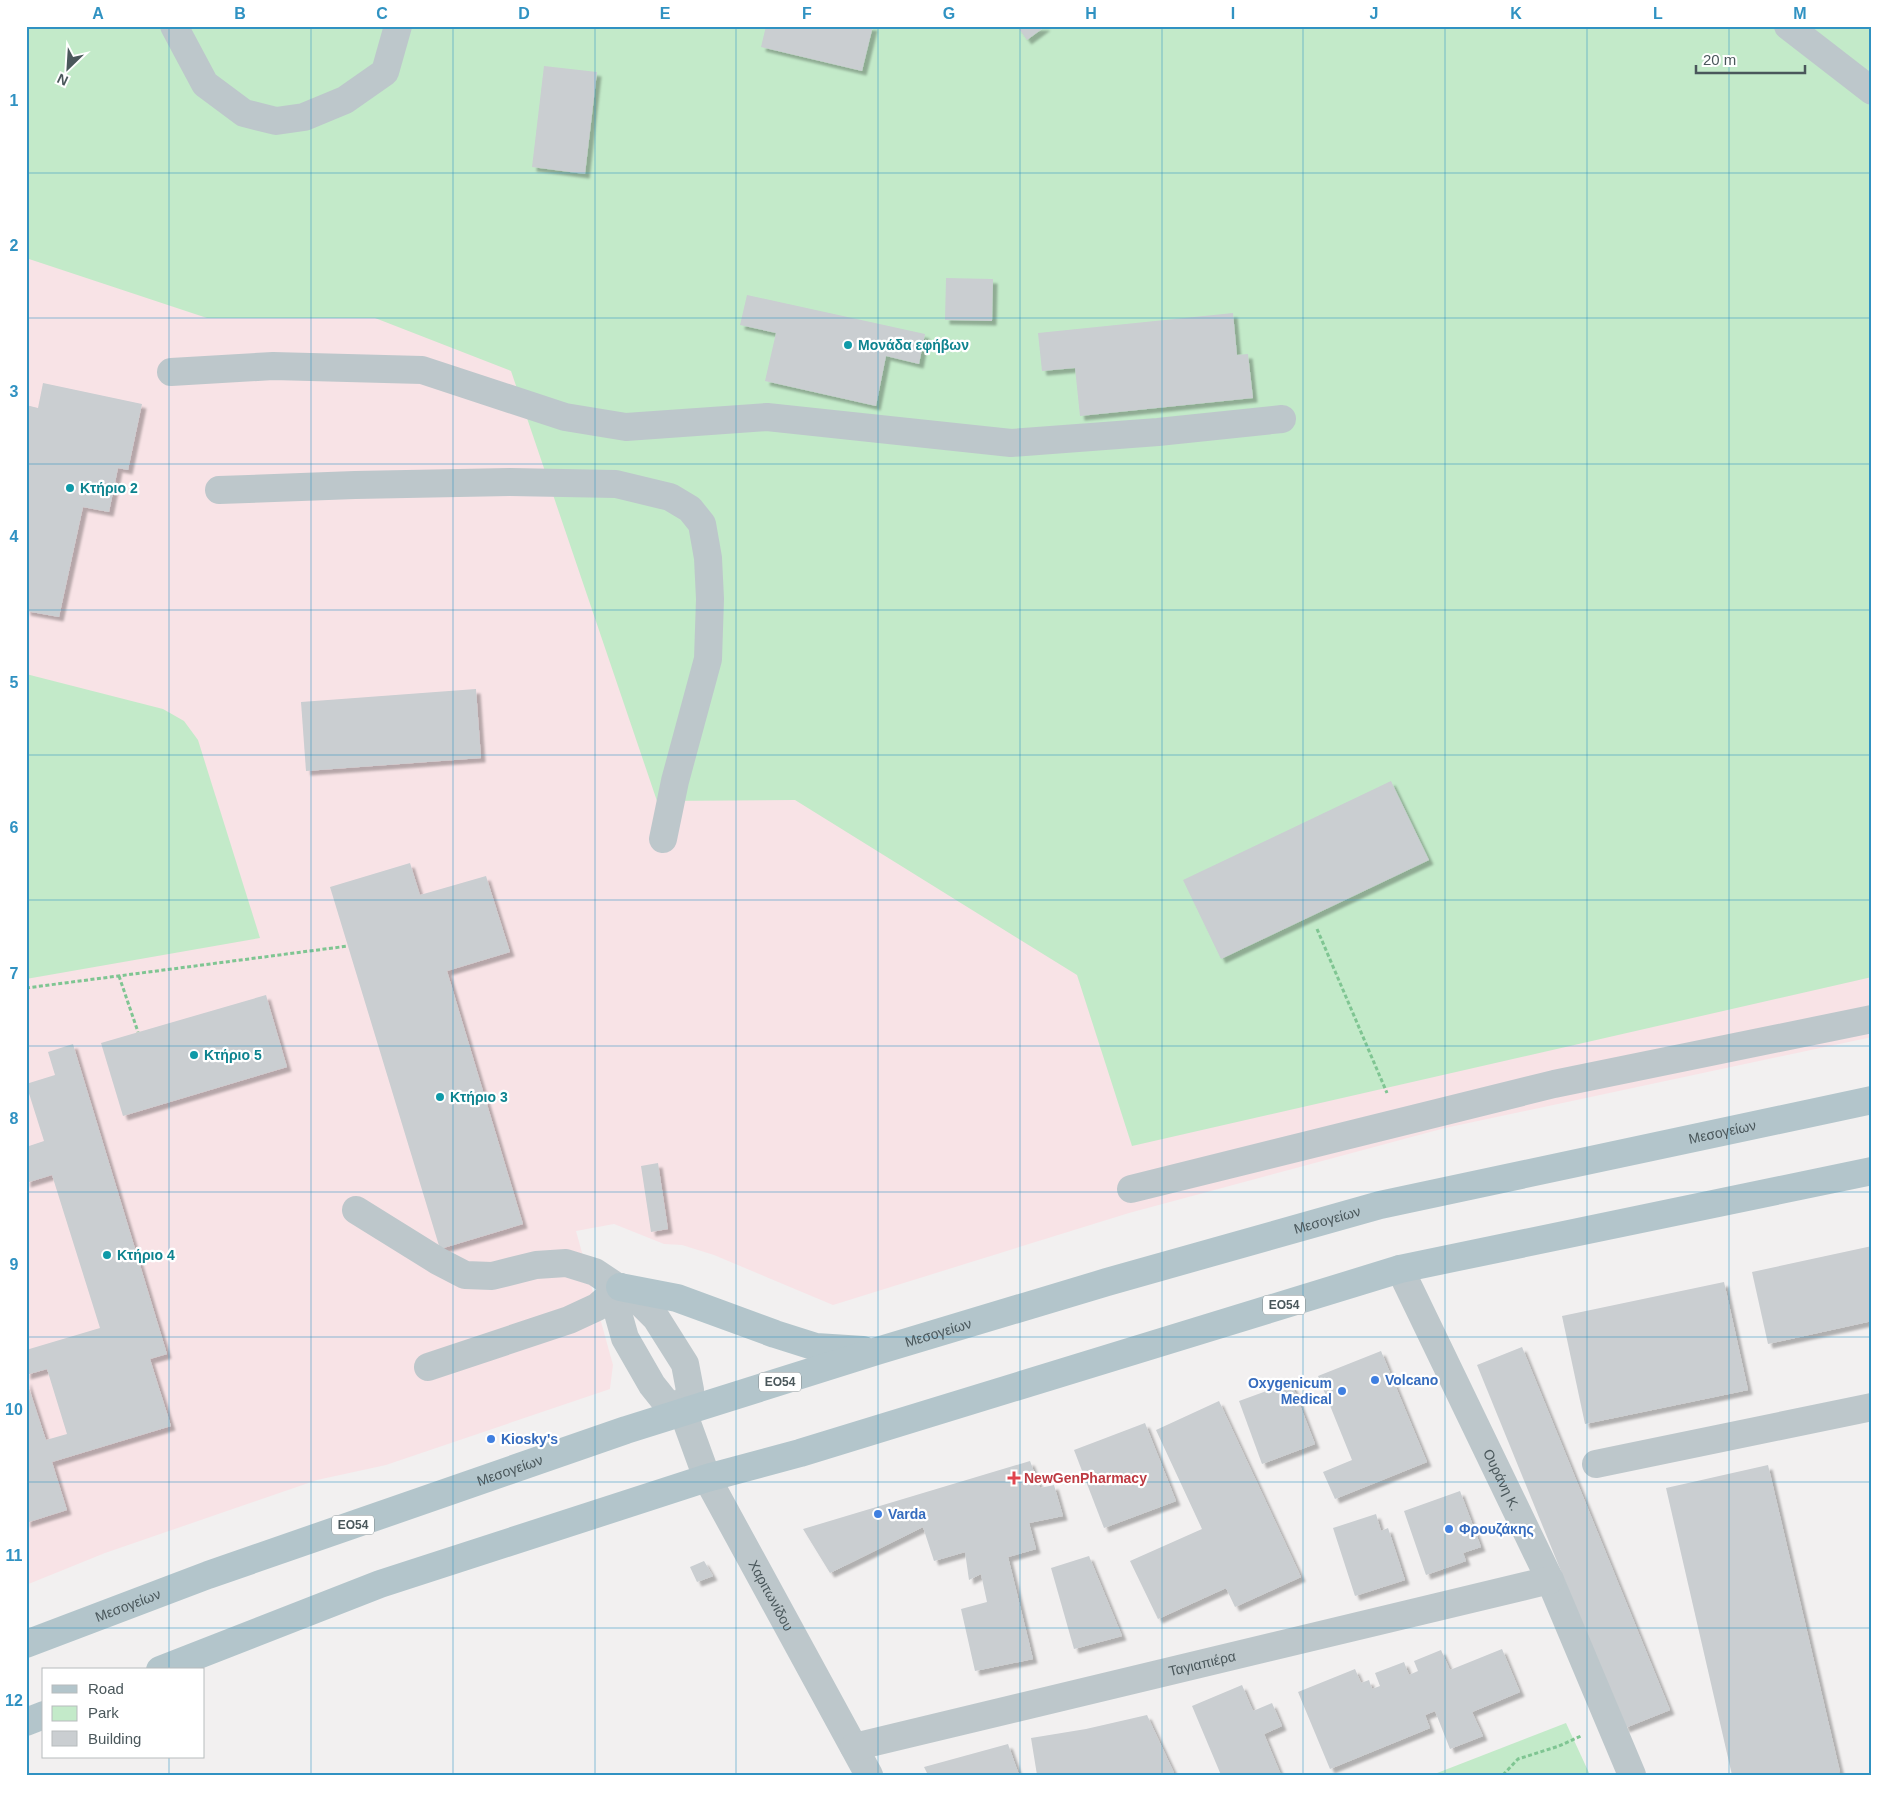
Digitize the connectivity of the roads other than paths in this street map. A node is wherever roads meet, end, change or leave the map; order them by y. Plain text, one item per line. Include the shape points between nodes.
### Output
1 (174, 26) edge
2 (398, 26) edge
3 (1788, 26) edge
4 (1872, 91) edge
5 (171, 372) dead end
6 (1282, 419) dead end
7 (219, 490) dead end
8 (663, 839) dead end
9 (1872, 1019) edge
10 (1872, 1100) edge
11 (1872, 1171) edge
12 (1131, 1189) dead end
13 (356, 1210) dead end
14 (1400, 1269) junction
15 (620, 1287) junction
16 (570, 1320) junction
17 (625, 1338) junction
18 (877, 1351) junction
19 (428, 1367) dead end
20 (1872, 1407) edge
21 (683, 1412) junction
22 (1596, 1464) dead end
23 (707, 1478) junction
24 (1550, 1580) junction
25 (26, 1644) edge
26 (165, 1668) edge
27 (42, 1716) edge
28 (26, 1722) edge
29 (854, 1747) junction
30 (869, 1775) edge
31 (1632, 1775) edge

1 - 2 street via 205,84 244,113 276,121 304,117 345,100 385,72
3 - 4 street
5 - 6 street via 273,366 422,370 565,417 626,427 767,417 1011,443
7 - 8 street via 500,482 616,484 670,496 690,509 702,524 708,558 708,659
9 - 12 street via 1554,1084
10 - 18 main road, Μεσογείων / ΕΟ54 via 1380,1205
11 - 14 main road, ΕΟ54
13 - 15 street via 465,1275 492,1276 536,1265 566,1263 596,1272
14 - 23 main road, ΕΟ54 via 800,1453
14 - 24 street, Ουράνη Κ.
15 - 16 street via 597,1307
15 - 17 street via 618,1313
15 - 18 main road via 676,1298 816,1346
15 - 21 street via 656,1318 685,1364 690,1390
16 - 17 street via 599,1324
16 - 19 street
17 - 21 street via 652,1385 664,1400
18 - 21 main road, Μεσογείων / ΕΟ54
20 - 22 street
21 - 23 street, Χαριτωνίδου
21 - 25 main road, Μεσογείων / ΕΟ54 via 208,1575
23 - 26 main road, ΕΟ54 via 380,1584
23 - 29 street, Χαριτωνίδου
24 - 29 street, Ταγιαπιέρα
24 - 31 street, Ουράνη Κ.
27 - 28 main road
29 - 30 street, Χαριτωνίδου

